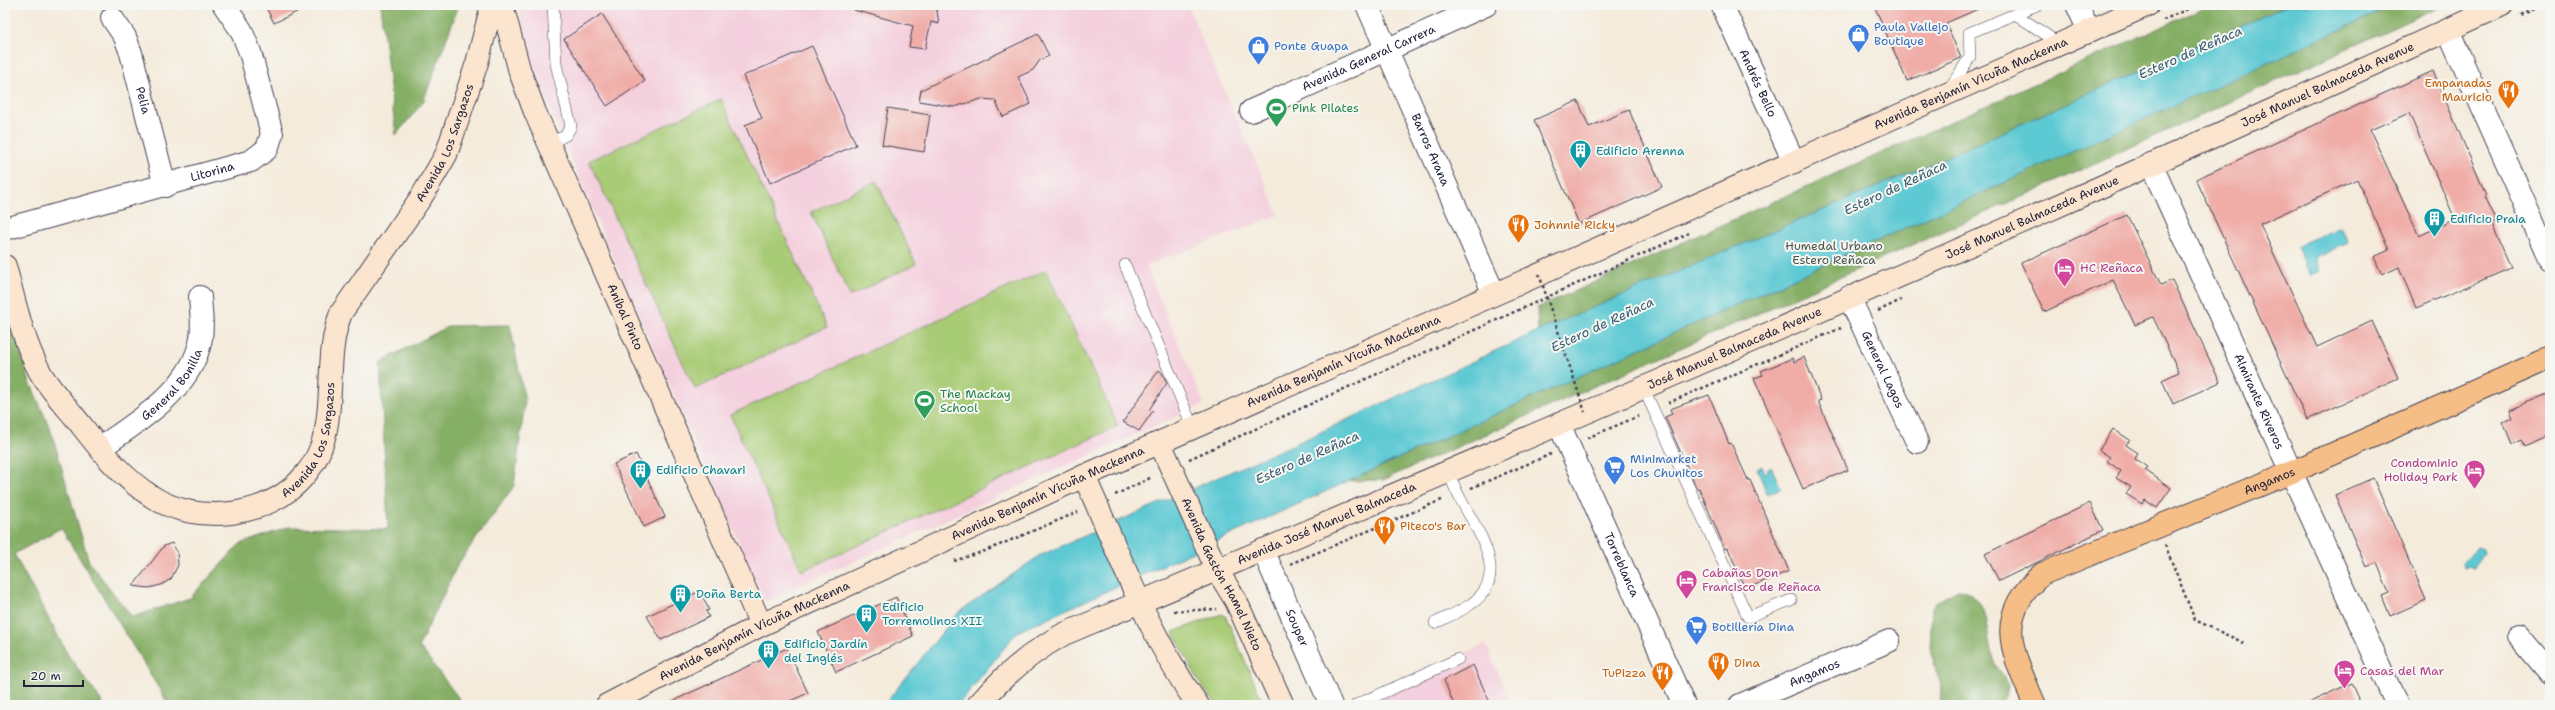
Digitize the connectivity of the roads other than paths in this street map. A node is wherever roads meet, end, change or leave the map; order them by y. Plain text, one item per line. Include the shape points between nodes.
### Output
1 (224, 5) edge
2 (492, 5) edge
3 (502, 5) edge
4 (554, 5) edge
5 (1367, 5) edge
6 (1486, 5) edge
7 (1722, 5) edge
8 (2037, 5) edge
9 (2077, 5) edge
10 (2502, 5) edge
11 (2155, 13) edge
12 (2015, 14) junction
13 (112, 18) dead end
14 (2448, 30) junction
15 (2089, 31) junction
16 (2060, 44) junction
17 (1387, 49) junction
18 (1944, 96) junction
19 (1251, 111) dead end
20 (549, 144) junction
21 (1794, 162) junction
22 (2151, 164) junction
23 (165, 186) junction
24 (5, 229) edge
25 (2550, 260) edge
26 (5, 266) edge
27 (1125, 266) dead end
28 (1494, 294) junction
29 (1849, 297) junction
30 (200, 298) dead end
31 (2550, 358) edge
32 (1643, 387) junction
33 (1559, 424) junction
34 (1194, 428) junction
35 (1917, 442) dead end
36 (1160, 443) junction
37 (100, 448) junction
38 (1448, 472) junction
39 (2292, 472) junction
40 (1084, 476) junction
41 (1263, 550) junction
42 (1213, 561) junction
43 (1137, 593) junction
44 (1791, 600) dead end
45 (1435, 623) dead end
46 (762, 625) junction
47 (2518, 635) dead end
48 (1889, 641) dead end
49 (1458, 659) dead end
50 (2550, 673) edge
51 (607, 705) edge
52 (979, 705) edge
53 (1198, 705) edge
54 (1283, 705) edge
55 (1331, 705) edge
56 (1356, 705) edge
57 (1684, 705) edge
58 (1740, 705) edge
59 (2035, 705) edge
60 (2397, 705) edge

1 - 23 street, Litorina via 241,30 250,52 272,134 270,142 260,156 251,161
2 - 37 main road, Avenida Los Sargazos via 477,63 446,155 422,196 341,313 331,353 328,421 323,444 305,476 269,503 229,514 208,514 186,510 152,497 126,478
3 - 20 main road, Aníbal Pinto via 520,72
4 - 20 lane via 556,64 571,126 566,135
5 - 17 street, Barros Arana
6 - 17 street, Avenida General Carrera
7 - 21 street, Andrés Bello
8 - 12 lane
9 - 15 street
10 - 14 main road, José Manuel Balmaceda Avenue
11 - 15 main road, Avenida Benjamín Vicuña Mackenna
12 - 16 lane
12 - 18 lane via 1969,33 1970,57
13 - 23 street, Pelia via 125,37 131,53
14 - 22 main road, José Manuel Balmaceda Avenue
14 - 25 street
15 - 16 main road, Avenida Benjamín Vicuña Mackenna
16 - 18 main road, Avenida Benjamín Vicuña Mackenna
17 - 19 street, Avenida General Carrera
17 - 28 street, Barros Arana
18 - 21 main road, Avenida Benjamín Vicuña Mackenna
20 - 46 main road, Aníbal Pinto
21 - 28 main road, Avenida Benjamín Vicuña Mackenna
22 - 29 main road, José Manuel Balmaceda Avenue
22 - 39 street, Almirante Riveros
23 - 24 street, Litorina
26 - 37 main road, Avenida Los Sargazos via 28,347 40,373
27 - 34 lane
28 - 34 main road, Avenida Benjamín Vicuña Mackenna
29 - 32 main road, José Manuel Balmaceda Avenue
29 - 35 street, General Lagos
30 - 37 street, General Bonilla via 202,323 199,346 189,370 174,389 140,419
31 - 39 main road, Angamos
32 - 33 main road, José Manuel Balmaceda Avenue
32 - 44 lane via 1748,617
33 - 38 main road, Avenida José Manuel Balmaceda
33 - 57 street, Torreblanca
34 - 36 main road, Avenida Benjamín Vicuña Mackenna
36 - 40 main road, Avenida Benjamín Vicuña Mackenna
36 - 42 main road, Avenida Gastón Hamel Nieto
38 - 41 main road, Avenida José Manuel Balmaceda
38 - 45 lane via 1460,499 1485,541 1490,564 1489,575 1479,596 1471,604
39 - 59 main road, Angamos via 2042,574 2022,595 2010,625 2016,660
39 - 60 street, Almirante Riveros
40 - 43 main road
40 - 46 main road, Avenida Benjamín Vicuña Mackenna
41 - 42 main road, Avenida José Manuel Balmaceda
41 - 55 street, Souper
42 - 43 main road, Avenida José Manuel Balmaceda
42 - 54 main road, Avenida Gastón Hamel Nieto via 1236,601
43 - 52 main road, Avenida José Manuel Balmaceda via 1042,646 1000,680
43 - 53 main road via 1170,659
46 - 51 main road, Avenida Benjamín Vicuña Mackenna
47 - 50 street
48 - 58 street, Angamos
49 - 56 lane

